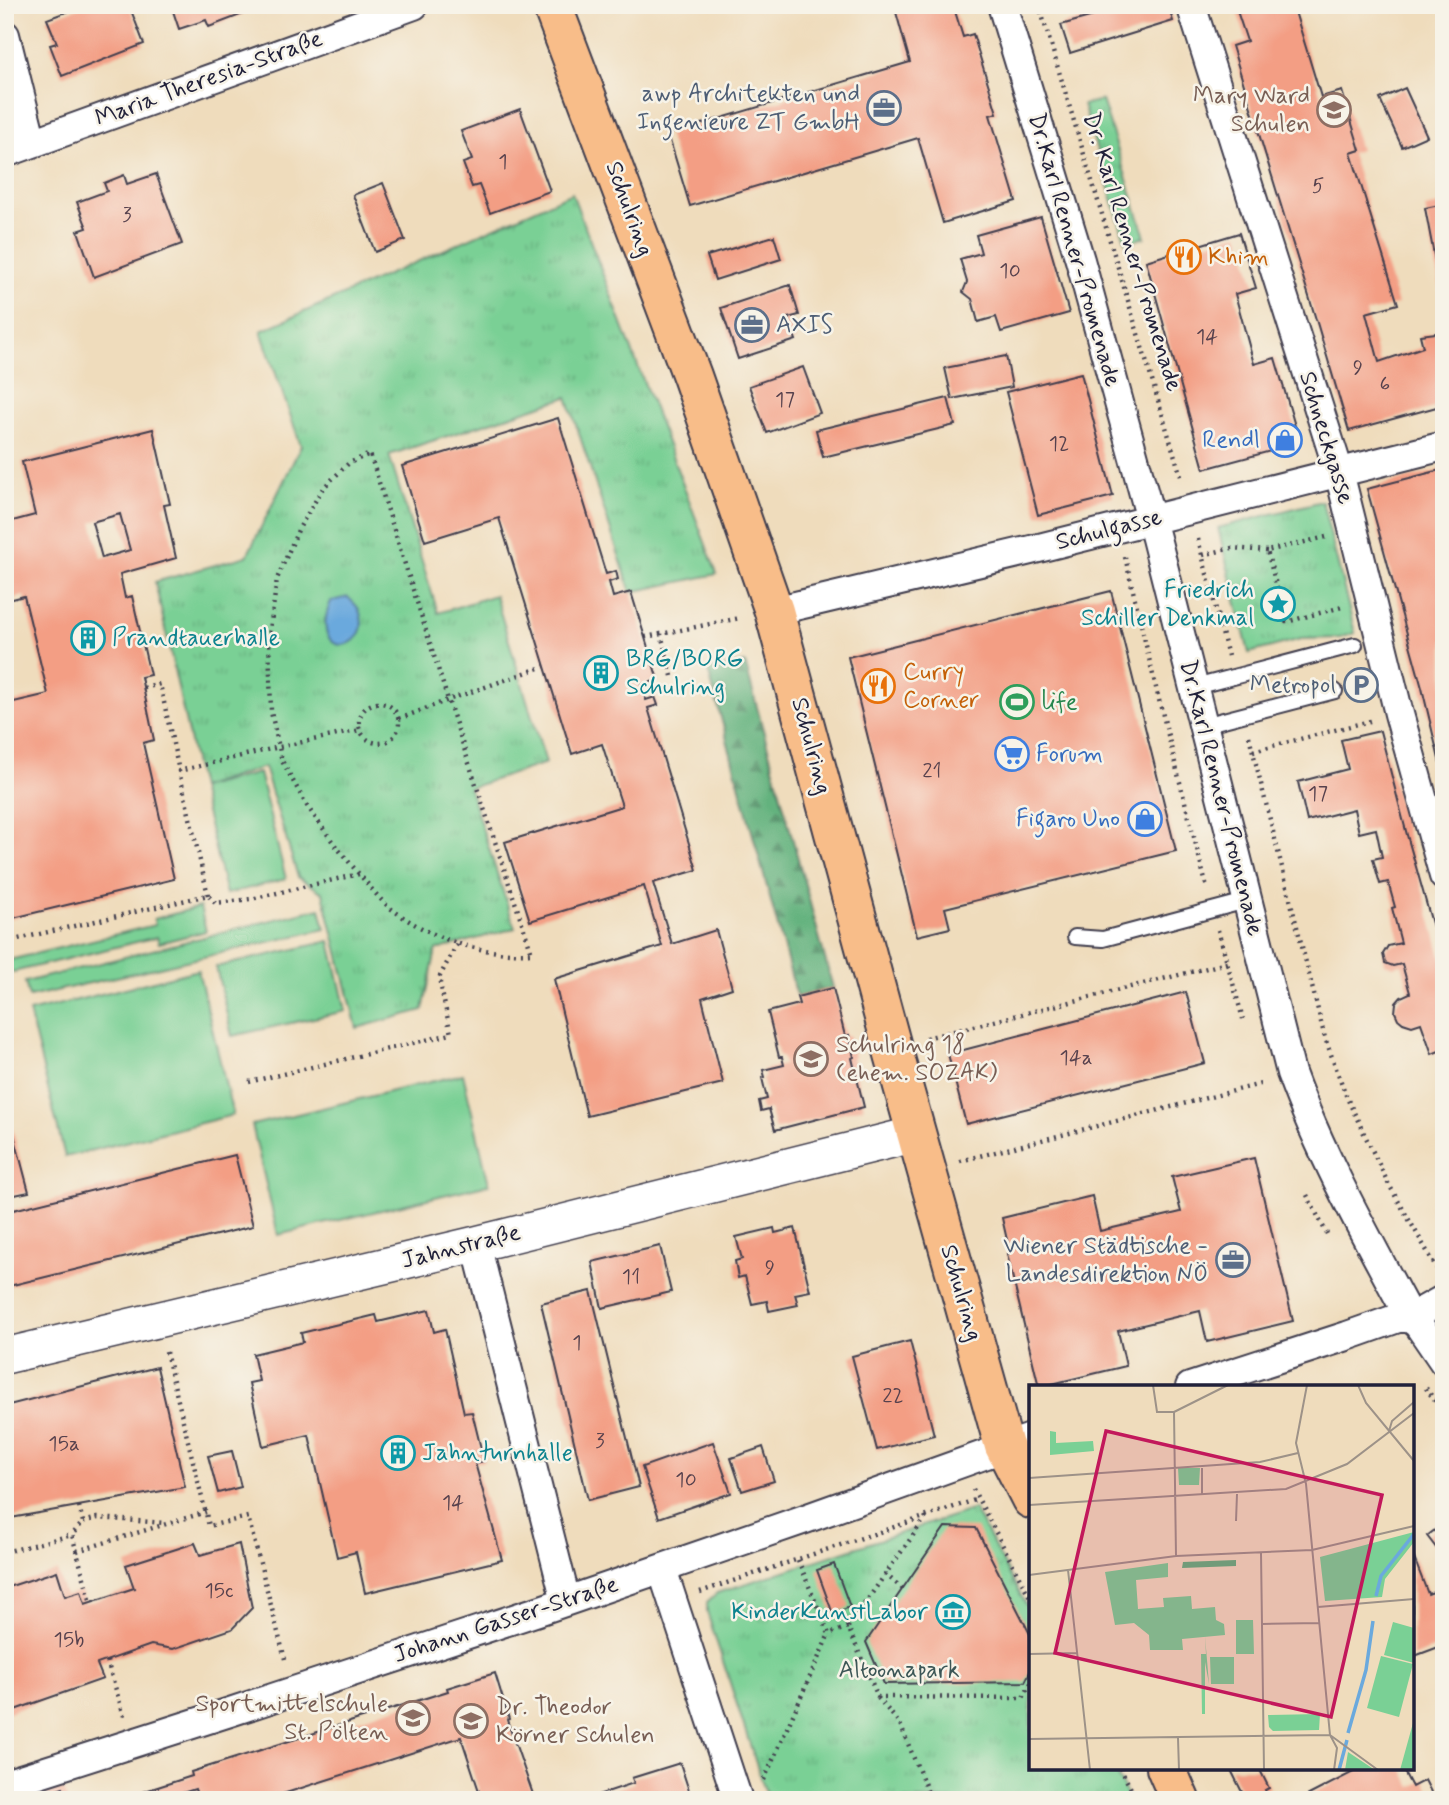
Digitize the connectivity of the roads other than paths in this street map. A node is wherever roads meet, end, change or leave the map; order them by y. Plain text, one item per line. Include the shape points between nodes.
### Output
1 (414, 5) edge
2 (552, 5) edge
3 (1002, 5) edge
4 (1191, 5) edge
5 (5, 35) edge
6 (32, 143) junction
7 (5, 153) edge
8 (1444, 446) edge
9 (1339, 472) junction
10 (1150, 519) junction
11 (774, 611) junction
12 (1355, 645) dead end
13 (1195, 687) junction
14 (1335, 691) dead end
15 (1204, 725) junction
16 (1444, 876) edge
17 (1246, 901) junction
18 (1074, 937) dead end
19 (921, 1152) junction
20 (476, 1244) junction
21 (1444, 1299) edge
22 (1410, 1318) junction
23 (5, 1356) edge
24 (1444, 1362) edge
25 (1196, 1385) edge
26 (1017, 1442) edge
27 (1029, 1491) edge
28 (662, 1569) junction
29 (566, 1601) junction
30 (1167, 1770) edge
31 (5, 1784) edge
32 (749, 1793) edge
33 (1180, 1800) edge

1 - 6 street, Maria Theresia-Straße
2 - 11 main road, Schulring via 692,376
3 - 10 street, Dr.Karl Renner-Promenade via 1080,260
4 - 9 street, Schneckgasse
5 - 6 street
6 - 7 street, Maria Theresia-Straße
8 - 9 street, Schulgasse
9 - 10 street, Schulgasse
9 - 16 street, Schneckgasse
10 - 11 street, Schulgasse
10 - 13 street, Dr.Karl Renner-Promenade
11 - 19 main road, Schulring
12 - 13 lane
13 - 15 street, Dr.Karl Renner-Promenade
14 - 15 lane
15 - 17 street, Dr.Karl Renner-Promenade
17 - 18 lane via 1103,939
17 - 22 street, Dr.Karl Renner-Promenade via 1302,1102 1346,1199
19 - 20 street, Jahnstraße
19 - 26 main road, Schulring
20 - 23 street, Jahnstraße
20 - 29 street
21 - 22 street
22 - 24 street, Dr.Karl Renner-Promenade
22 - 25 street via 1398,1318
26 - 27 main road, Schulring
26 - 28 street, Johann Gasser-Straße
28 - 29 street, Johann Gasser-Straße
28 - 32 street
29 - 31 street, Johann Gasser-Straße
30 - 33 main road

